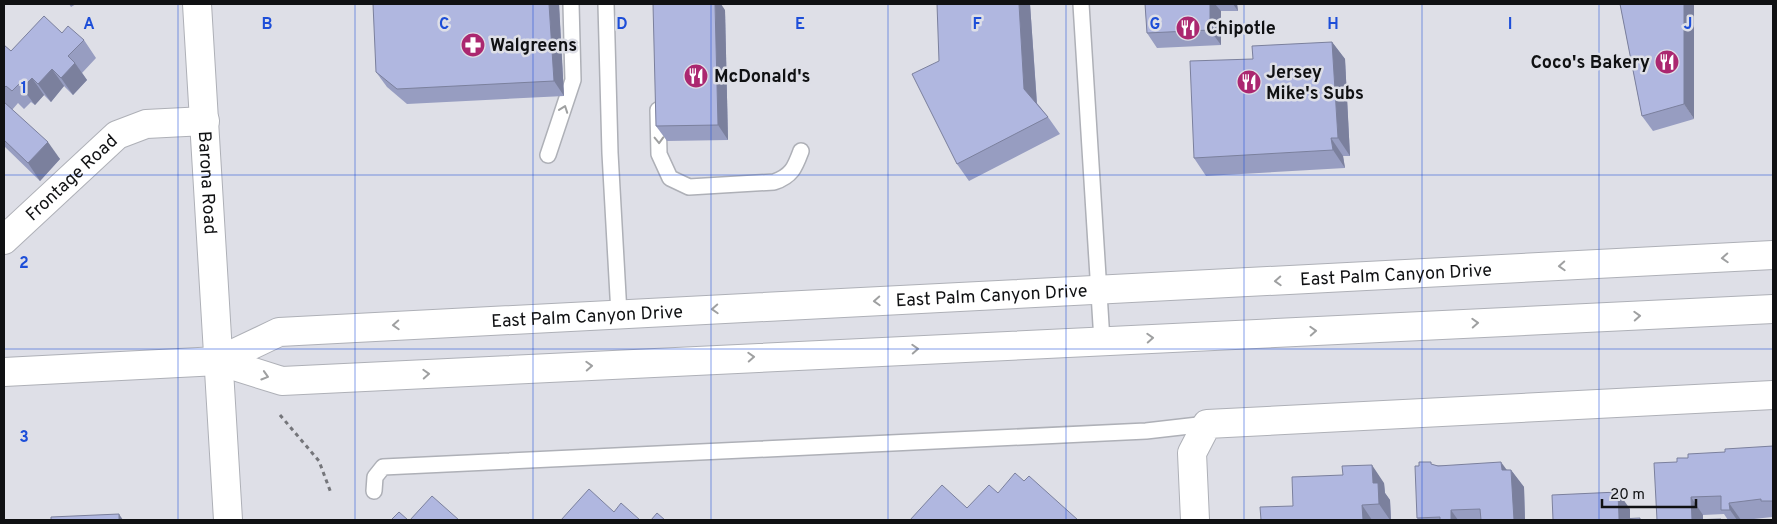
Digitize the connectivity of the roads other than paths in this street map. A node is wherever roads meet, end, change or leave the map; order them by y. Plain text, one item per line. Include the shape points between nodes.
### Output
1 (197, 4) edge
2 (571, 4) edge
3 (606, 4) edge
4 (1081, 4) edge
5 (657, 98) edge
6 (205, 121) junction
7 (802, 151) dead end
8 (548, 156) dead end
9 (4, 240) edge
10 (1773, 255) edge
11 (1100, 290) junction
12 (1773, 309) edge
13 (619, 314) junction
14 (1102, 341) junction
15 (218, 361) junction
16 (4, 372) edge
17 (1773, 395) edge
18 (1207, 424) junction
19 (374, 490) dead end
20 (228, 520) edge
21 (1195, 520) edge

1 - 6 main road, Barona Road
8 -> 2 lane via 573,80
3 - 13 lane
4 - 11 lane
5 -> 7 lane via 659,154 670,178 682,185 774,182 787,178
6 - 9 main road, Frontage Road via 146,124 116,135
6 - 15 main road, Barona Road
10 -> 11 main road, East Palm Canyon Drive
11 -> 13 main road, East Palm Canyon Drive
11 - 14 lane
14 -> 12 main road, East Palm Canyon Drive
13 -> 15 main road, East Palm Canyon Drive via 279,332
15 -> 14 main road, East Palm Canyon Drive via 282,381
15 - 16 main road, East Palm Canyon Drive
15 - 20 main road, Barona Road
17 - 18 main road
18 - 19 lane via 1146,431 383,467 375,477
18 - 21 main road via 1192,453

